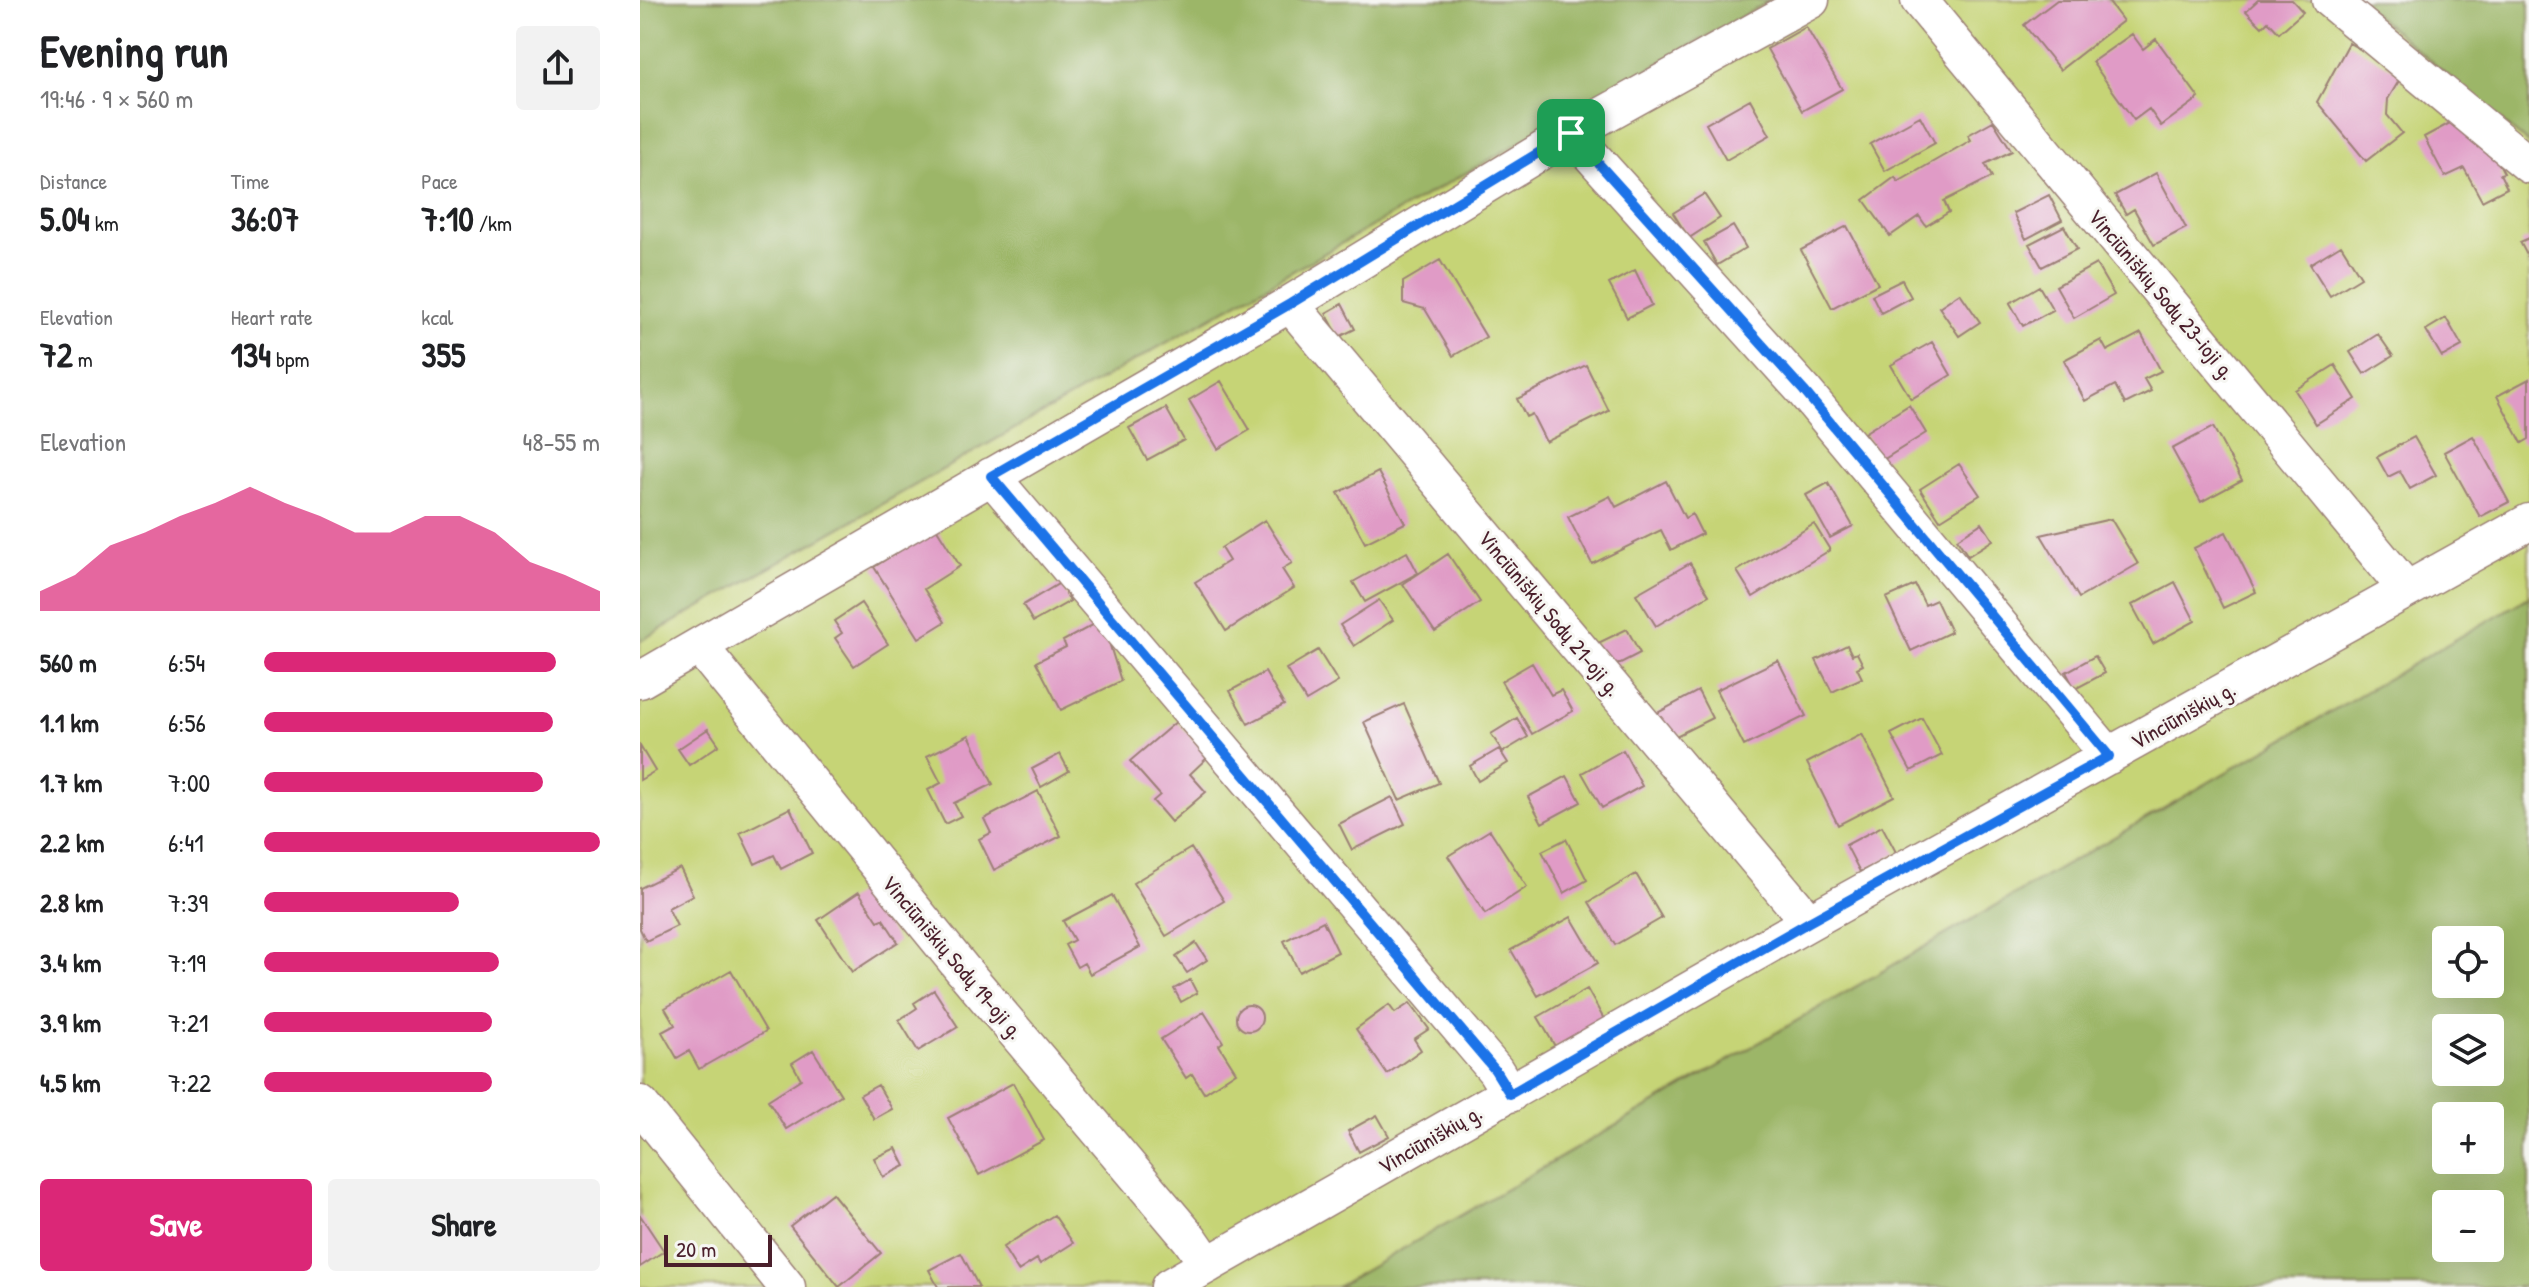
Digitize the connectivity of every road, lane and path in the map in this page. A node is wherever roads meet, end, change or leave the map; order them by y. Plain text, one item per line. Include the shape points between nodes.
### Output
1 (1811, 0) edge
2 (1919, 0) edge
3 (2330, 0) edge
4 (1571, 133) junction
5 (2529, 165) edge
6 (1290, 304) junction
7 (991, 476) junction
8 (2529, 522) edge
9 (2406, 589) junction
10 (700, 647) junction
11 (640, 680) edge
12 (2109, 756) junction
13 (1809, 922) junction
14 (1510, 1094) junction
15 (640, 1104) edge
16 (1208, 1265) junction
17 (787, 1287) edge
18 (1169, 1287) edge

1 - 4 street
2 - 9 street, Vinciūniškių Sodų 23-ioji g.
3 - 5 street
4 - 6 street
4 - 12 street via 1804,391
6 - 7 street
6 - 13 street, Vinciūniškių Sodų 21-oji g.
7 - 10 street
7 - 14 street
8 - 9 street, Vinciūniškių g.
9 - 12 street, Vinciūniškių g.
10 - 11 street
10 - 16 street, Vinciūniškių Sodų 19-oji g.
12 - 13 street, Vinciūniškių g.
13 - 14 street, Vinciūniškių g.
14 - 16 street, Vinciūniškių g.
15 - 17 street
16 - 18 street, Vinciūniškių g.

